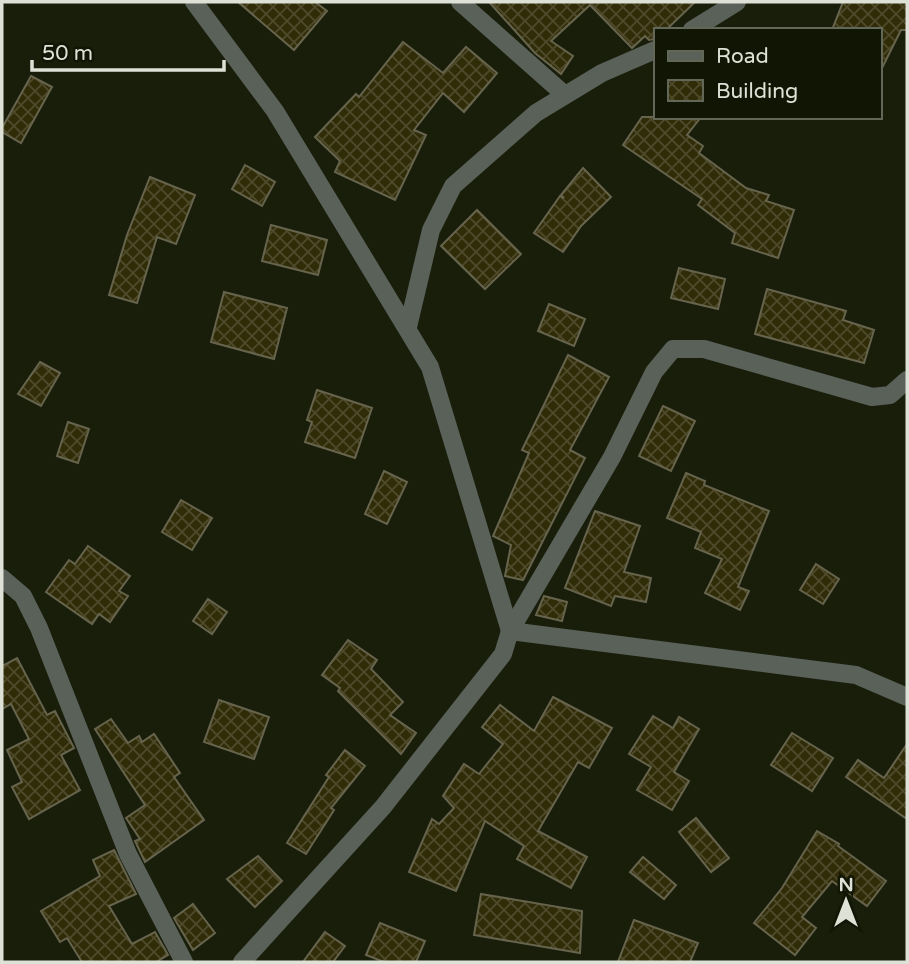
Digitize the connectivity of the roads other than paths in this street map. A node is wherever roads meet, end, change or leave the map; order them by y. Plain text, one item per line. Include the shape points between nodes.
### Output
1 (194, 2) edge
2 (460, 2) edge
3 (737, 2) edge
4 (695, 28) edge
5 (654, 50) edge
6 (565, 95) junction
7 (408, 327) junction
8 (907, 380) edge
9 (2, 578) edge
10 (510, 631) junction
11 (907, 697) edge
12 (184, 962) edge
13 (242, 962) edge

1 - 7 street via 275,111
2 - 6 street
3 - 4 street
5 - 6 street
6 - 7 street via 536,113 453,186 431,230
7 - 10 street via 430,367
8 - 10 street via 890,395 872,397 704,349 673,349 654,372 611,457
9 - 12 street via 23,597 39,628 128,854
10 - 11 street via 856,675
10 - 13 street via 503,654 383,807

